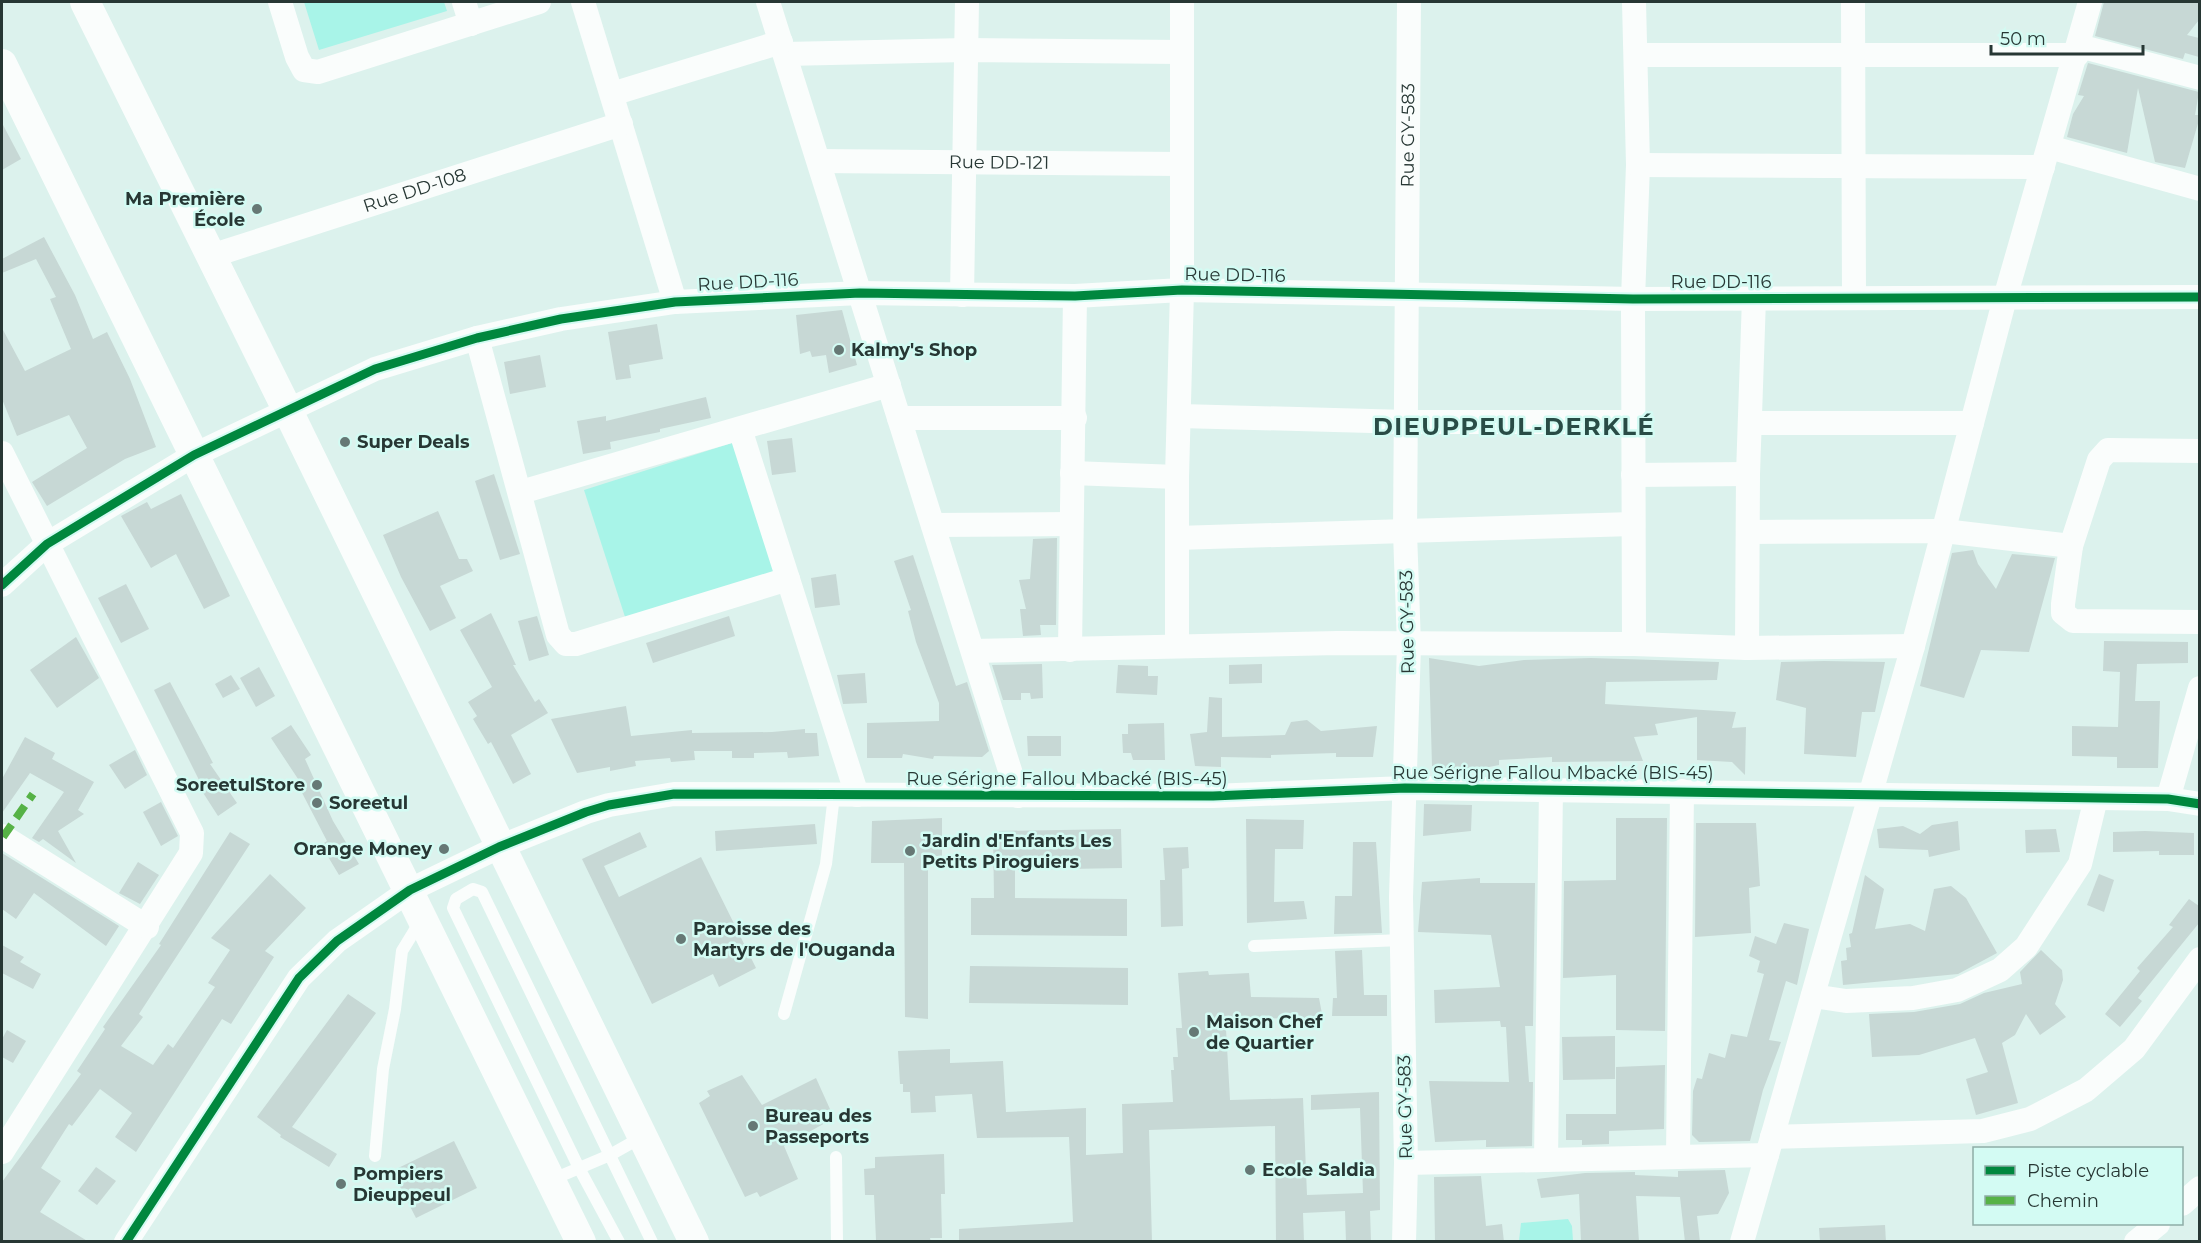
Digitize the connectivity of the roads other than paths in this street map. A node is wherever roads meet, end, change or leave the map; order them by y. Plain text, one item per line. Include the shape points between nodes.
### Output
1 (85, 2) edge
2 (280, 2) edge
3 (539, 2) edge
4 (583, 2) edge
5 (768, 2) edge
6 (967, 2) edge
7 (1182, 2) edge
8 (1409, 2) edge
9 (1634, 2) edge
10 (1853, 2) edge
11 (2090, 2) edge
12 (467, 13) edge
13 (783, 48) junction
14 (966, 50) junction
15 (2078, 51) junction
16 (1181, 52) junction
17 (1853, 54) junction
18 (1636, 55) junction
19 (2, 64) edge
20 (2199, 78) edge
21 (612, 94) junction
22 (621, 124) junction
23 (2046, 157) junction
24 (819, 161) junction
25 (963, 164) junction
26 (1181, 164) junction
27 (1638, 165) junction
28 (1853, 166) junction
29 (2199, 189) edge
30 (211, 256) junction
31 (1182, 290) junction
32 (860, 293) junction
33 (962, 295) junction
34 (1409, 295) junction
35 (1075, 296) junction
36 (2199, 297) edge
37 (1754, 298) junction
38 (1854, 298) junction
39 (2005, 298) junction
40 (1633, 299) junction
41 (675, 302) junction
42 (477, 338) junction
43 (889, 385) junction
44 (287, 409) junction
45 (1180, 416) junction
46 (899, 418) junction
47 (1074, 418) junction
48 (1408, 422) junction
49 (1633, 422) junction
50 (1751, 423) junction
51 (1972, 423) junction
52 (740, 429) junction
53 (2199, 451) edge
54 (2, 453) edge
55 (194, 455) junction
56 (1072, 473) junction
57 (1748, 474) junction
58 (1633, 475) junction
59 (1177, 477) junction
60 (521, 492) junction
61 (1071, 524) junction
62 (1633, 524) junction
63 (933, 525) junction
64 (1944, 531) junction
65 (1405, 532) junction
66 (1749, 532) junction
67 (1177, 538) junction
68 (47, 544) junction
69 (2071, 546) junction
70 (788, 579) junction
71 (2, 585) edge
72 (2199, 622) edge
73 (1634, 644) junction
74 (1409, 645) junction
75 (1177, 646) junction
76 (1913, 646) junction
77 (1747, 648) junction
78 (1070, 650) junction
79 (973, 651) junction
80 (2199, 688) edge
81 (1405, 788) junction
82 (1551, 789) junction
83 (1682, 791) junction
84 (1870, 793) junction
85 (845, 795) junction
86 (1018, 796) junction
87 (2096, 798) junction
88 (2168, 799) junction
89 (2199, 804) edge
90 (2, 838) edge
91 (499, 847) junction
92 (410, 890) junction
93 (423, 917) junction
94 (147, 927) junction
95 (1402, 940) junction
96 (1254, 945) dead end
97 (2199, 959) edge
98 (1813, 996) junction
99 (783, 1014) dead end
100 (642, 1137) junction
101 (3, 1144) edge
102 (1769, 1146) junction
103 (610, 1155) junction
104 (375, 1156) dead end
105 (836, 1157) dead end
106 (1678, 1157) junction
107 (1546, 1160) junction
108 (1406, 1163) junction
109 (579, 1168) junction
110 (550, 1180) junction
111 (2199, 1188) edge
112 (2183, 1202) edge
113 (2157, 1225) edge
114 (574, 1236) edge
115 (126, 1242) edge
116 (619, 1242) edge
117 (652, 1242) edge
118 (693, 1242) edge
119 (837, 1242) edge
120 (1404, 1242) edge
121 (1743, 1242) edge
122 (2136, 1242) edge

1 - 30 street
2 - 12 street via 304,70 318,72
3 - 12 street
4 - 21 street
5 - 13 street
6 - 14 street
7 - 16 street
8 - 34 street, Rue GY-583
9 - 18 street
10 - 17 street
11 - 15 street
13 - 14 street
13 - 21 street
13 - 24 street
14 - 16 street
14 - 25 street
15 - 17 street
15 - 20 street
15 - 23 street
16 - 26 street
17 - 18 street
17 - 28 street
18 - 27 street
19 - 55 street
21 - 22 street
22 - 30 street, Rue DD-108
22 - 41 street
23 - 28 street
23 - 29 street
23 - 39 street
24 - 25 street, Rue DD-121
24 - 32 street
25 - 26 street, Rue DD-121
25 - 33 street
26 - 31 street
27 - 28 street
27 - 40 street
28 - 38 street
30 - 44 street
31 - 34 street, Rue DD-116
31 - 35 street, Rue DD-116
31 - 45 street
32 - 33 street, Rue DD-116
32 - 41 street, Rue DD-116
32 - 43 street
33 - 35 street, Rue DD-116
34 - 40 street, Rue DD-116
34 - 48 street, Rue GY-583
35 - 47 street
36 - 39 street, Rue DD-116
37 - 38 street, Rue DD-116
37 - 40 street, Rue DD-116
37 - 50 street
38 - 39 street, Rue DD-116
39 - 51 street
40 - 49 street
41 - 42 street, Rue DD-116 via 561,319
42 - 44 street, Rue DD-116 via 375,369
42 - 60 street
43 - 46 street
43 - 52 street
44 - 55 street, Rue DD-116
44 - 91 street
45 - 48 street
45 - 59 street
46 - 47 street
46 - 63 street
47 - 56 street
48 - 49 street
48 - 65 street, Rue GY-583
49 - 58 street
50 - 51 street
50 - 57 street
51 - 64 street
52 - 60 street
52 - 70 street
53 - 69 street via 2108,450 2099,460
54 - 68 street
55 - 68 street, Rue DD-116
55 - 92 street
56 - 59 street
56 - 61 street
57 - 58 street
57 - 66 street
58 - 62 street
59 - 67 street
60 - 70 street via 558,635 566,644
61 - 63 street
61 - 78 street
62 - 65 street
62 - 73 street
63 - 79 street
64 - 66 street
64 - 69 street
64 - 76 street
65 - 67 street
65 - 74 street, Rue GY-583
66 - 77 street
67 - 75 street
68 - 71 street, Rue DD-116
68 - 94 street via 192,833 191,853
69 - 72 street via 2063,613 2073,621
70 - 85 street
73 - 74 street
73 - 77 street
74 - 75 street
74 - 81 street, Rue GY-583
75 - 78 street
76 - 77 street
76 - 84 street
78 - 79 street
79 - 86 street
80 - 88 street
81 - 82 street, Rue Sérigne Fallou Mbacké (BIS-45)
81 - 86 street, Rue Sérigne Fallou Mbacké (BIS-45) via 1213,796
81 - 95 street, Rue GY-583
82 - 83 street, Rue Sérigne Fallou Mbacké (BIS-45)
82 - 107 street
83 - 84 street, Rue Sérigne Fallou Mbacké (BIS-45)
83 - 106 street
84 - 87 street, Rue Sérigne Fallou Mbacké (BIS-45)
84 - 98 street
85 - 86 street, Rue Sérigne Fallou Mbacké (BIS-45)
85 - 91 street, Rue Sérigne Fallou Mbacké (BIS-45) via 674,794 634,800 586,812
85 - 99 lane
87 - 88 street, Rue Sérigne Fallou Mbacké (BIS-45)
87 - 98 street via 2080,864 2026,947 2000,970 1957,990 1913,998 1846,1001
88 - 89 street, Rue Sérigne Fallou Mbacké (BIS-45)
90 - 94 street
91 - 92 street, Rue Sérigne Fallou Mbacké (BIS-45)
91 - 100 street
92 - 93 street
92 - 115 street, Rue Sérigne Fallou Mbacké (BIS-45) via 337,941 299,978
93 - 104 lane via 402,951 383,1069
93 - 110 street
94 - 101 street
95 - 96 lane
95 - 108 street, Rue GY-583
97 - 102 street via 2134,1048 2086,1090 2030,1119 1983,1131
98 - 102 street
100 - 103 lane
100 - 118 street
102 - 106 street
102 - 121 street
103 - 109 lane
103 - 109 lane via 482,892 473,889 456,899 453,908
103 - 117 lane
105 - 119 lane
106 - 107 street
107 - 108 street
108 - 120 street, Rue GY-583
109 - 110 lane
109 - 116 lane
110 - 114 street
111 - 112 street
113 - 122 street

